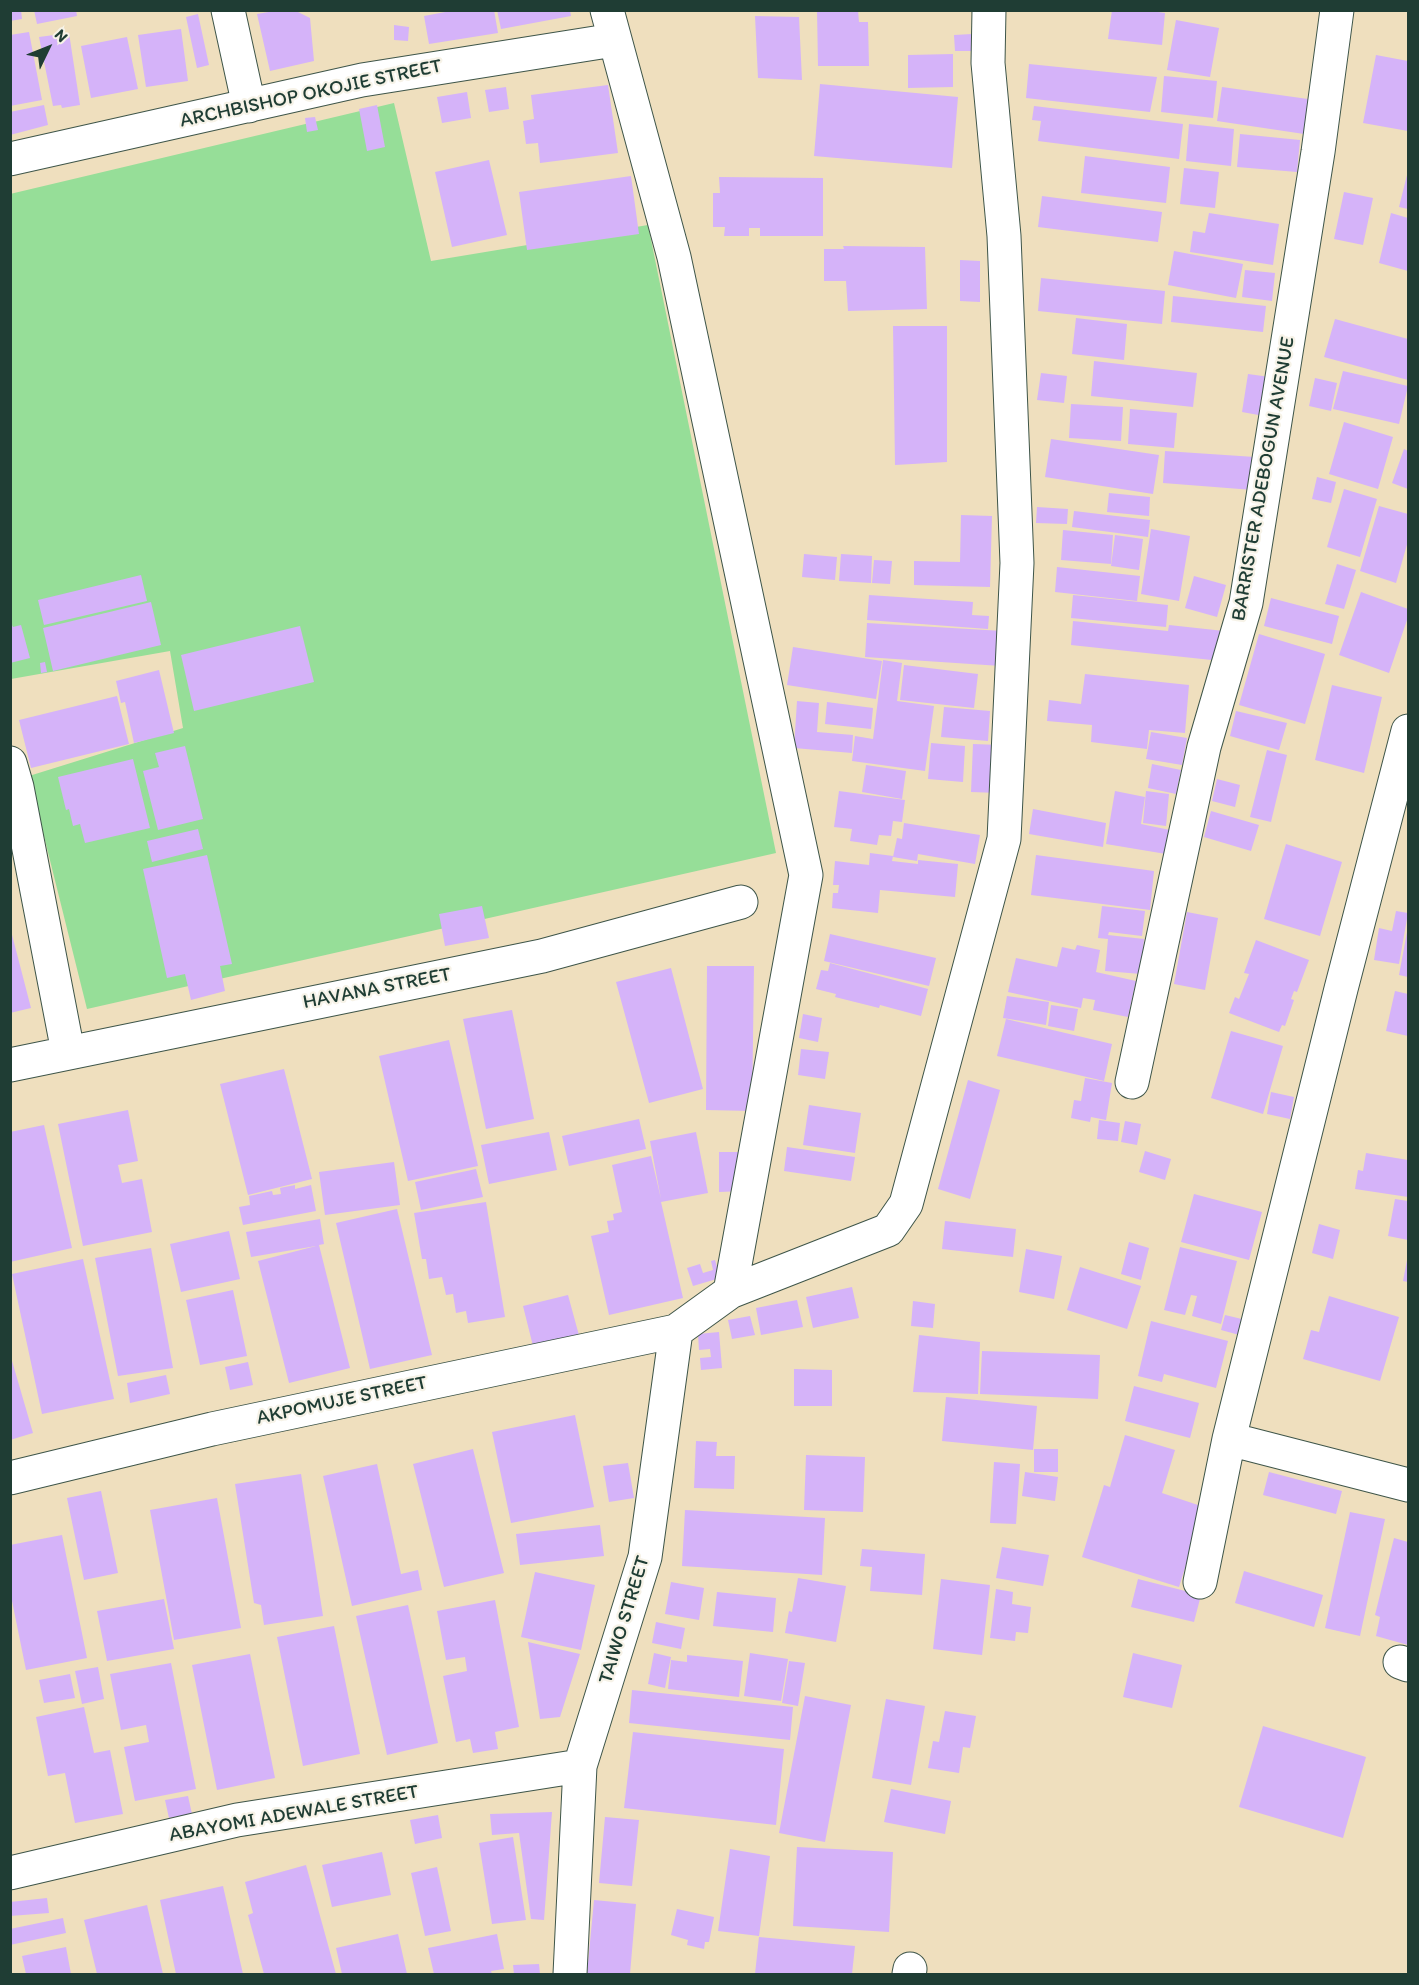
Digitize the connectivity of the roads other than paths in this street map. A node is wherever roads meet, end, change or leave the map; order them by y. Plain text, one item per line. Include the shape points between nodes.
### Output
1 (228, 10) edge
2 (989, 10) edge
3 (1337, 10) edge
4 (611, 25) edge
5 (249, 106) junction
6 (10, 159) edge
7 (1408, 731) edge
8 (10, 763) edge
9 (741, 902) dead end
10 (68, 1052) junction
11 (10, 1065) edge
12 (1132, 1082) dead end
13 (730, 1292) junction
14 (676, 1330) junction
15 (1229, 1438) junction
16 (10, 1478) edge
17 (1408, 1485) edge
18 (1200, 1582) dead end
19 (580, 1766) junction
20 (10, 1873) edge
21 (570, 1974) edge

1 - 5 street
2 - 13 street via 988,63 1004,236 1017,563 1004,839 906,1204 888,1230
3 - 12 street, BARRISTER ADEBOGUN AVENUE via 1246,603 1204,747
4 - 5 street, ARCHBISHOP OKOJIE STREET
4 - 13 street via 674,257 806,875
5 - 6 street, ARCHBISHOP OKOJIE STREET
7 - 15 street
8 - 10 street
9 - 10 street, HAVANA STREET via 542,956
10 - 11 street, HAVANA STREET
13 - 14 street
14 - 16 street, AKPOMUJE STREET via 212,1429
14 - 19 street, TAIWO STREET via 645,1557
15 - 17 street
15 - 18 street
19 - 20 street, ABAYOMI ADEWALE STREET via 237,1820
19 - 21 street, TAIWO STREET

